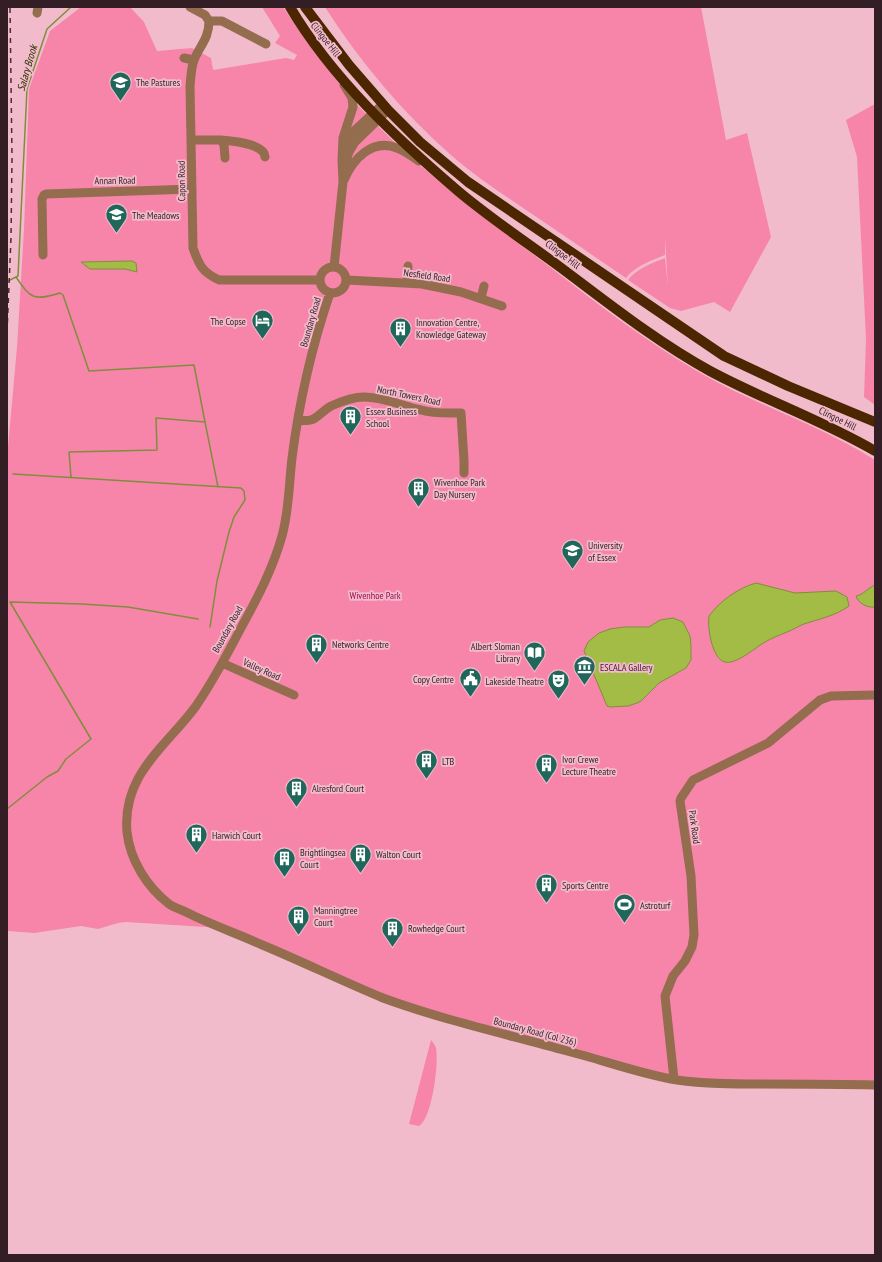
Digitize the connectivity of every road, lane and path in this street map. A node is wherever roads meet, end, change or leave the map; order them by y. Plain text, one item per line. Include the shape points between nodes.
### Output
1 (190, 7) edge
2 (290, 7) edge
3 (305, 7) edge
4 (209, 21) junction
5 (266, 44) dead end
6 (184, 58) dead end
7 (194, 60) junction
8 (327, 60) junction
9 (386, 107) junction
10 (376, 116) junction
11 (191, 140) junction
12 (221, 140) junction
13 (265, 157) dead end
14 (225, 158) dead end
15 (342, 160) junction
16 (344, 172) junction
17 (343, 182) junction
18 (192, 189) junction
19 (458, 191) junction
20 (43, 255) dead end
21 (408, 266) dead end
22 (334, 267) junction
23 (320, 280) junction
24 (347, 280) junction
25 (407, 283) junction
26 (484, 286) dead end
27 (330, 293) junction
28 (481, 298) junction
29 (502, 306) dead end
30 (299, 420) junction
31 (875, 422) edge
32 (875, 451) edge
33 (464, 474) dead end
34 (222, 663) junction
35 (875, 694) edge
36 (294, 695) dead end
37 (206, 922) joint
38 (674, 1079) junction
39 (875, 1085) edge

1 - 4 street via 205,15
2 - 8 main road, Clingoe Hill via 302,28
3 - 9 main road, Clingoe Hill via 349,65
4 - 5 street via 222,21
4 - 7 street, Capon Road via 208,35
6 - 7 street
7 - 11 street, Capon Road via 190,86
8 - 10 main road, Clingoe Hill
8 - 15 street via 354,102 343,138
9 - 10 street
9 - 31 main road, Clingoe Hill via 420,142 468,182 724,356
10 - 15 street via 350,136
10 - 16 street via 352,146
10 - 19 main road, Clingoe Hill
11 - 12 street
11 - 18 street, Capon Road
12 - 13 street via 238,138 261,149
12 - 14 street via 224,144
15 - 16 street
16 - 17 street
17 - 19 street via 351,167 365,151 379,145 389,145 405,151
17 - 22 street
18 - 20 street, Annan Road via 48,193 42,199
18 - 23 street, Capon Road via 192,248 207,275 219,280 258,284
19 - 32 main road, Clingoe Hill via 622,313 686,357
21 - 25 street
22 - 23 street via 323,272
22 - 24 street via 343,271
23 - 27 street via 322,288
24 - 25 street, Nesfield Road
24 - 27 street via 341,290
25 - 28 street, Nesfield Road
26 - 28 street
27 - 30 street, Boundary Road via 311,359
28 - 29 street, Nesfield Road
30 - 33 street, North Towers Road via 315,419 331,406 363,397 436,414 461,413
30 - 34 street, Boundary Road via 282,535 268,576
34 - 36 street, Valley Road
34 - 37 street, Boundary Road via 193,709 142,771 132,795 127,821 134,860 150,886 171,905
35 - 38 street, Park Road via 831,696 820,700 768,743 693,780 681,798 691,876 694,935 685,962 673,976 665,996
37 - 38 street, Boundary Road (Col 236) via 404,1005
38 - 39 street, Boundary Road (Col 236) via 711,1084

